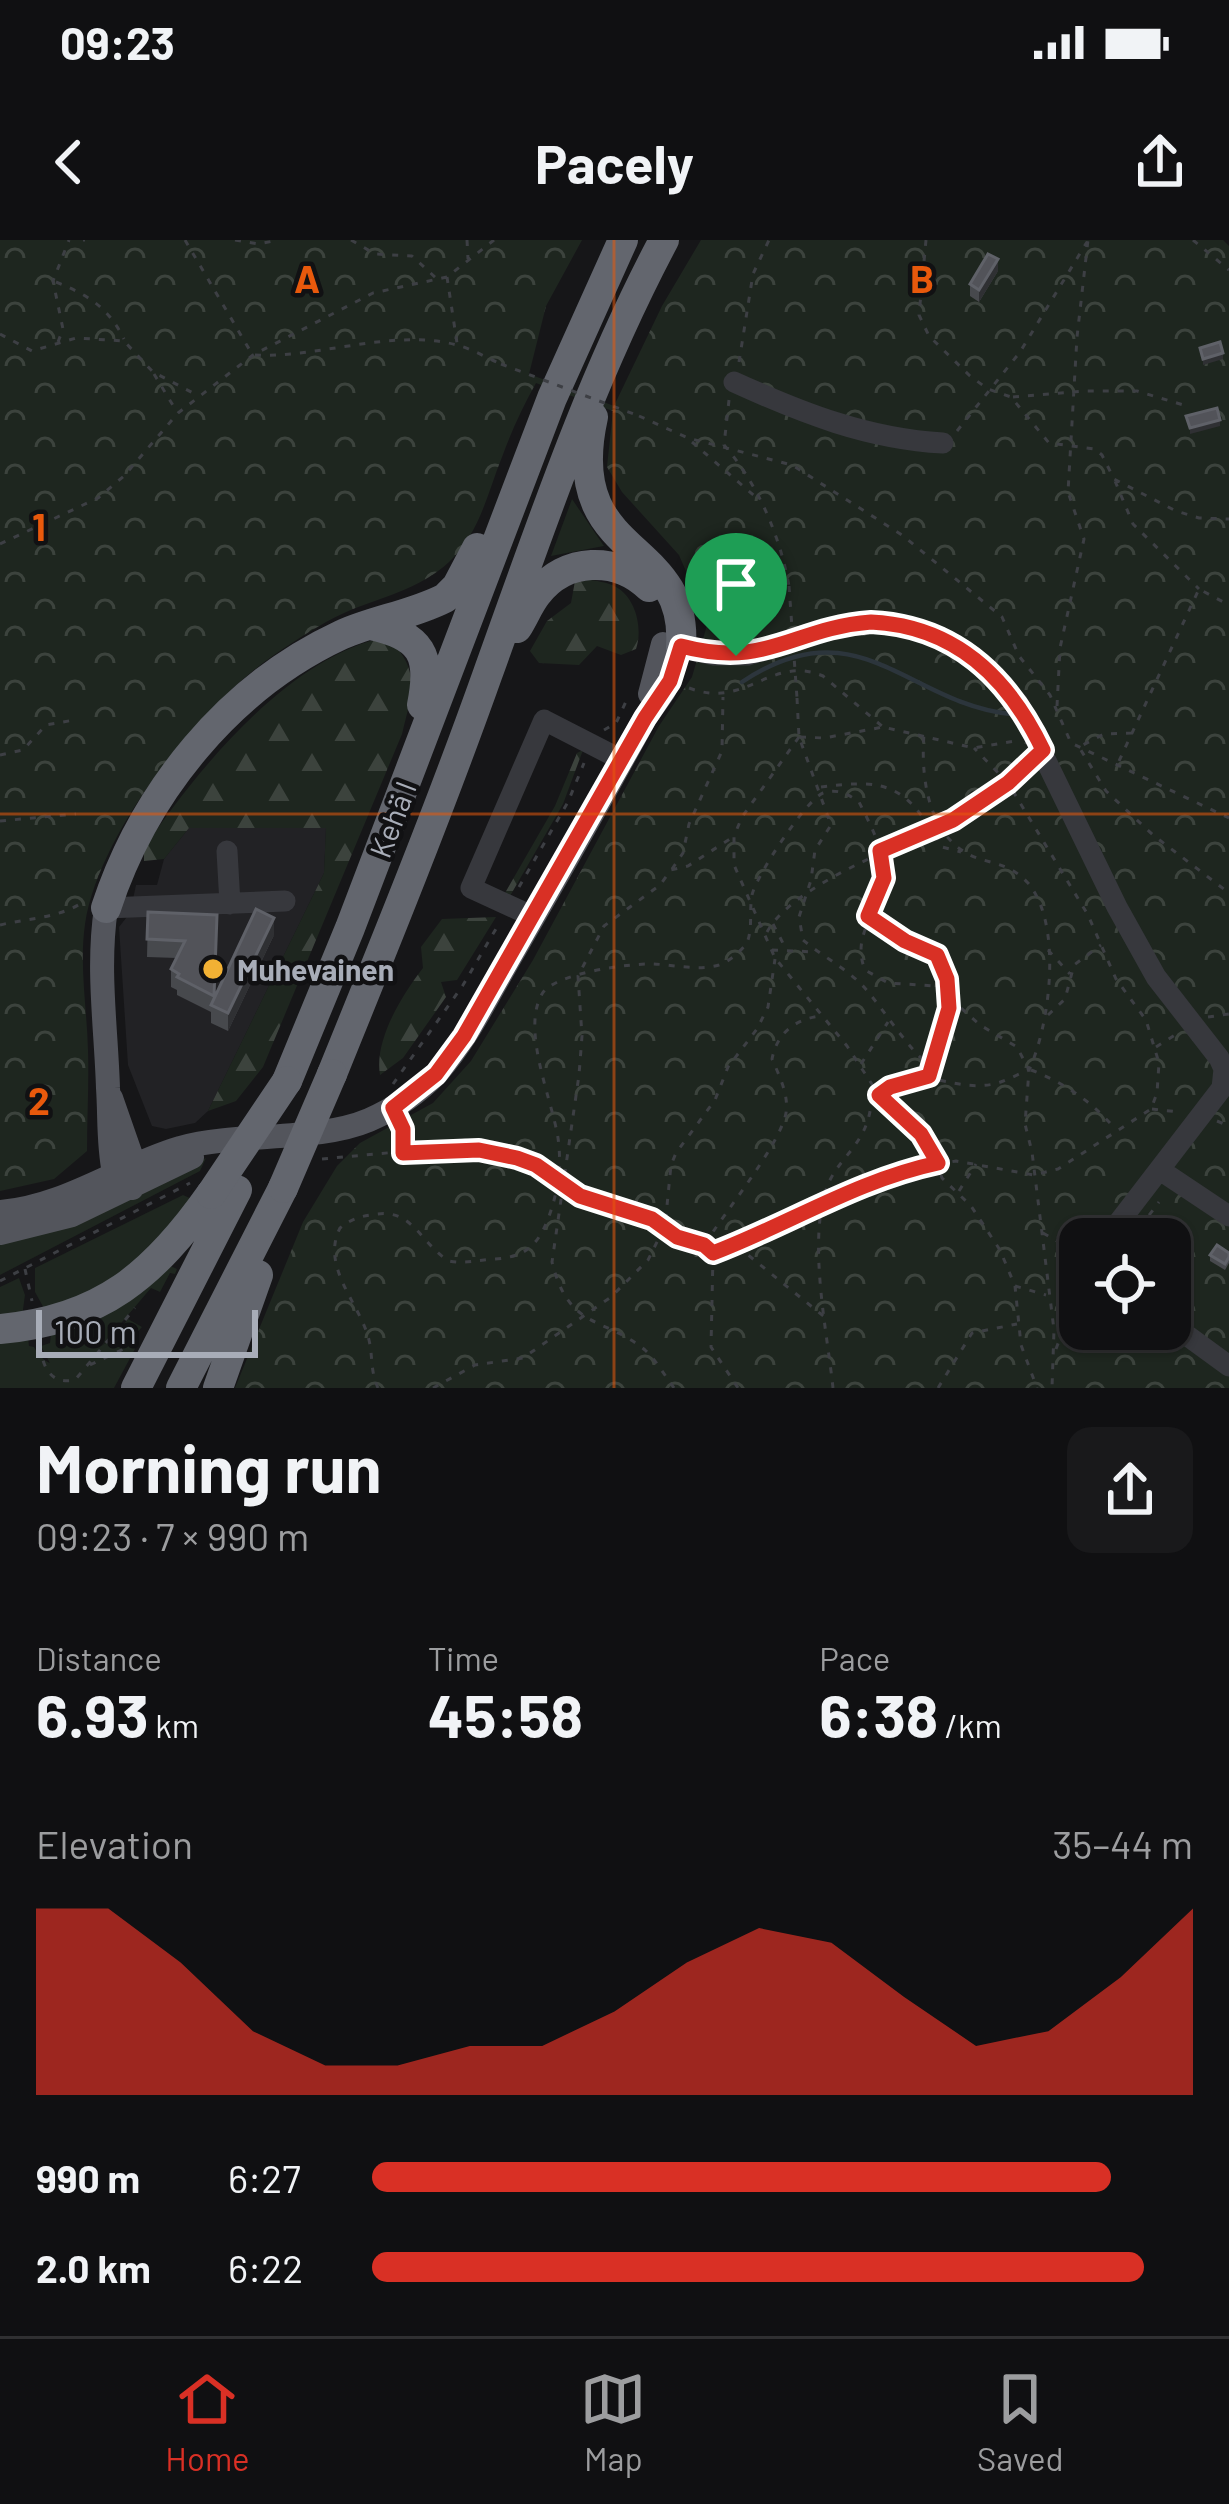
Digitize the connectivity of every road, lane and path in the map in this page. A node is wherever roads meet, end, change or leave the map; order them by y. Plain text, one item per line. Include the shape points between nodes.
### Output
1 (69, 240) edge
2 (184, 240) edge
3 (235, 240) edge
4 (278, 240) edge
5 (351, 240) edge
6 (467, 240) edge
7 (494, 240) edge
8 (623, 240) edge
9 (664, 240) edge
10 (769, 240) edge
11 (926, 240) edge
12 (1088, 240) edge
13 (1192, 240) edge
14 (467, 261) junction
15 (1229, 271) edge
16 (447, 278) junction
17 (437, 279) junction
18 (53, 281) junction
19 (0, 334) edge
20 (124, 341) junction
21 (57, 344) junction
22 (458, 345) junction
23 (253, 355) junction
24 (607, 355) junction
25 (153, 372) junction
26 (734, 382) junction
27 (993, 390) junction
28 (1074, 394) junction
29 (198, 395) junction
30 (552, 398) junction
31 (1011, 398) junction
32 (1190, 407) dead end
33 (178, 413) junction
34 (688, 438) junction
35 (944, 442) joint
36 (724, 445) junction
37 (1073, 449) junction
38 (1114, 479) junction
39 (759, 500) junction
40 (1229, 518) edge
41 (0, 544) edge
42 (1199, 589) junction
43 (1229, 605) edge
44 (371, 625) junction
45 (672, 645) junction
46 (488, 674) junction
47 (670, 681) junction
48 (630, 693) dead end
49 (723, 696) junction
50 (1057, 710) junction
51 (645, 718) junction
52 (74, 720) dead end
53 (884, 727) junction
54 (1132, 733) junction
55 (924, 734) junction
56 (799, 737) junction
57 (592, 746) junction
58 (1079, 747) junction
59 (1043, 750) junction
60 (0, 755) edge
61 (622, 760) junction
62 (1118, 763) junction
63 (409, 773) junction
64 (1008, 783) junction
65 (820, 790) junction
66 (76, 814) dead end
67 (1229, 818) edge
68 (0, 820) edge
69 (941, 827) junction
70 (933, 831) junction
71 (734, 836) junction
72 (227, 851) dead end
73 (880, 851) junction
74 (963, 852) junction
75 (671, 870) junction
76 (1229, 893) edge
77 (807, 895) junction
78 (285, 902) dead end
79 (98, 903) junction
80 (230, 904) junction
81 (508, 905) junction
82 (752, 910) junction
83 (868, 916) junction
84 (534, 917) junction
85 (772, 922) junction
86 (0, 925) edge
87 (765, 935) junction
88 (1101, 945) junction
89 (786, 949) junction
90 (1047, 949) junction
91 (770, 950) junction
92 (817, 952) junction
93 (775, 958) junction
94 (578, 976) junction
95 (1071, 976) junction
96 (949, 996) junction
97 (823, 1016) junction
98 (1046, 1017) junction
99 (889, 1020) junction
100 (1193, 1024) junction
101 (1154, 1048) junction
102 (860, 1066) junction
103 (931, 1067) junction
104 (1029, 1070) junction
105 (929, 1076) junction
106 (879, 1095) junction
107 (393, 1108) junction
108 (1115, 1130) junction
109 (403, 1153) junction
110 (317, 1160) dead end
111 (976, 1162) junction
112 (938, 1163) junction
113 (1160, 1170) junction
114 (127, 1175) junction
115 (1034, 1175) junction
116 (562, 1183) junction
117 (283, 1187) junction
118 (214, 1188) junction
119 (959, 1192) junction
120 (823, 1206) junction
121 (0, 1212) edge
122 (1229, 1216) edge
123 (1122, 1218) edge
124 (665, 1226) junction
125 (1041, 1232) junction
126 (0, 1233) edge
127 (1059, 1242) edge
128 (735, 1244) junction
129 (704, 1245) junction
130 (713, 1253) junction
131 (25, 1268) junction
132 (0, 1281) edge
133 (1015, 1286) junction
134 (1048, 1295) junction
135 (135, 1309) dead end
136 (34, 1312) dead end
137 (582, 1316) junction
138 (827, 1320) junction
139 (1017, 1324) junction
140 (0, 1329) edge
141 (38, 1338) dead end
142 (1191, 1338) edge
143 (1059, 1341) edge
144 (136, 1342) dead end
145 (1053, 1357) junction
146 (90, 1365) junction
147 (1229, 1366) edge
148 (136, 1388) edge
149 (182, 1388) edge
150 (218, 1388) edge
151 (378, 1388) edge
152 (433, 1388) edge
153 (674, 1388) edge
154 (738, 1388) edge
155 (833, 1388) edge
156 (938, 1388) edge
157 (1037, 1388) edge
158 (1052, 1388) edge

1 - 18 path
2 - 23 path
3 - 4 path
5 - 17 path via 375,254 412,256
6 - 14 path
7 - 14 path
8 - 30 highway, Kehä I
9 - 24 highway, Kehä I
10 - 26 path via 753,274
11 - 27 path via 923,326
12 - 27 path
12 - 28 path
13 - 15 path
14 - 16 path
16 - 17 path
16 - 22 path
17 - 23 path via 373,293
18 - 20 path via 87,294 113,317
18 - 21 path via 63,329
19 - 21 path via 32,351
20 - 21 path
20 - 25 path
22 - 23 path via 415,340
22 - 34 path, bridge
23 - 29 path
24 - 45 highway via 588,440 590,492 608,528 673,590 683,625
24 - 46 highway, Kehä I
25 - 29 path
25 - 33 path
26 - 35 street via 859,432
26 - 36 path
27 - 31 path
27 - 35 path
28 - 31 path
28 - 32 path via 1138,391
28 - 37 path
29 - 33 path
30 - 44 highway via 457,586 432,605
30 - 63 highway, Kehä I
31 - 37 path via 1049,443
33 - 41 path via 98,499
34 - 36 path
34 - 39 path
36 - 39 path
36 - 50 path via 792,465 902,536 1002,617
37 - 38 path via 1095,449
37 - 50 path via 1068,492 1084,539 1060,648
38 - 40 path via 1176,512
38 - 42 path via 1133,524
39 - 56 path, bridge via 789,586
42 - 43 path
42 - 54 path
44 - 63 highway via 404,635 427,667
44 - 79 highway via 290,664 202,739
45 - 46 highway via 647,585 623,568 581,565 537,594
45 - 47 main road
45 - 51 main road
45 - 59 street via 748,655 844,624 913,627 984,665 1018,703
46 - 117 highway, Kehä I, bridge
47 - 49 path
47 - 51 main road
48 - 57 path via 616,723
49 - 53 path via 777,674 812,671
49 - 75 path via 722,751
50 - 58 path
51 - 61 main road
52 - 60 path via 46,725 23,750
53 - 55 path
53 - 56 path
54 - 58 path via 1104,734
54 - 62 path
55 - 64 path via 974,748
55 - 69 path via 921,775
56 - 65 path
56 - 71 path
57 - 61 street
57 - 81 path
57 - 81 street via 544,720 471,888
58 - 62 path
58 - 76 path via 1106,791
59 - 64 path
59 - 100 street via 1117,907
61 - 84 main road
62 - 67 path
63 - 118 highway, Kehä I, bridge via 287,1081
64 - 69 path
64 - 88 path
65 - 70 path via 890,785
65 - 73 path via 859,802
65 - 77 path via 831,825 814,850
65 - 82 path via 763,871
66 - 68 path
69 - 70 path
69 - 74 path
70 - 73 path
70 - 74 path via 942,847
71 - 75 path
71 - 82 path via 734,865
72 - 80 street
73 - 77 path
73 - 83 path via 884,878
74 - 90 path via 996,860 1026,881 1039,899
75 - 94 path via 604,926
77 - 85 path
77 - 92 path via 799,917 803,940
78 - 80 street
79 - 80 street
79 - 86 path
79 - 114 main road via 109,1093
81 - 84 street
81 - 107 path via 388,1090
82 - 87 path
82 - 94 path via 747,943 717,966 649,963
83 - 96 path via 937,955
83 - 96 path via 865,970
84 - 107 main road via 449,1058
85 - 87 path
85 - 89 path
87 - 91 path
88 - 95 path
88 - 101 path
89 - 91 path
89 - 92 path
90 - 95 path
90 - 98 path
91 - 93 path
92 - 99 path via 863,986
93 - 97 path
93 - 124 path via 757,1029 676,1153
94 - 116 path via 582,1036
94 - 116 path via 551,984 536,1011
95 - 98 path via 1065,999
96 - 103 path
96 - 104 path via 1017,1047
97 - 102 path
97 - 129 path via 789,1028 775,1046 787,1111
98 - 104 path
99 - 102 path
99 - 103 path
100 - 101 path
100 - 113 street via 1219,1058 1222,1088
101 - 108 path via 1150,1109
102 - 106 path
103 - 105 path
104 - 105 path via 994,1084
104 - 108 path via 1084,1100
104 - 115 path via 1025,1124
105 - 106 path
106 - 112 path via 921,1134
106 - 120 path
107 - 109 path
107 - 114 main road via 340,1129 231,1137 187,1161
108 - 115 path
109 - 110 path
109 - 116 path via 500,1153
111 - 112 path
111 - 115 path
111 - 119 path
112 - 119 path
112 - 120 path
113 - 122 street
113 - 123 street
114 - 121 main road
114 - 126 main road via 46,1224
115 - 125 path
116 - 124 path
116 - 137 path via 552,1262
116 - 151 path via 535,1244 514,1258 449,1261 391,1213 340,1228 335,1255 368,1336
117 - 149 highway, Kehä I
117 - 150 highway via 283,1216
118 - 131 path
118 - 140 highway via 161,1258 118,1293 65,1318
118 - 148 highway, Kehä I
119 - 133 path
120 - 128 path
120 - 138 path
124 - 129 path
124 - 137 path via 633,1276
125 - 127 path
125 - 134 path
128 - 130 path
128 - 138 path
129 - 130 path
130 - 154 path via 711,1347
131 - 132 path
131 - 136 path
133 - 134 path
133 - 139 path
134 - 145 path
135 - 146 path
137 - 152 path via 523,1358 476,1365
137 - 153 path via 643,1349
138 - 155 path
139 - 156 path via 973,1333
139 - 157 path
141 - 146 path via 56,1380 75,1380
142 - 147 street
143 - 145 path
144 - 146 path
145 - 158 path

